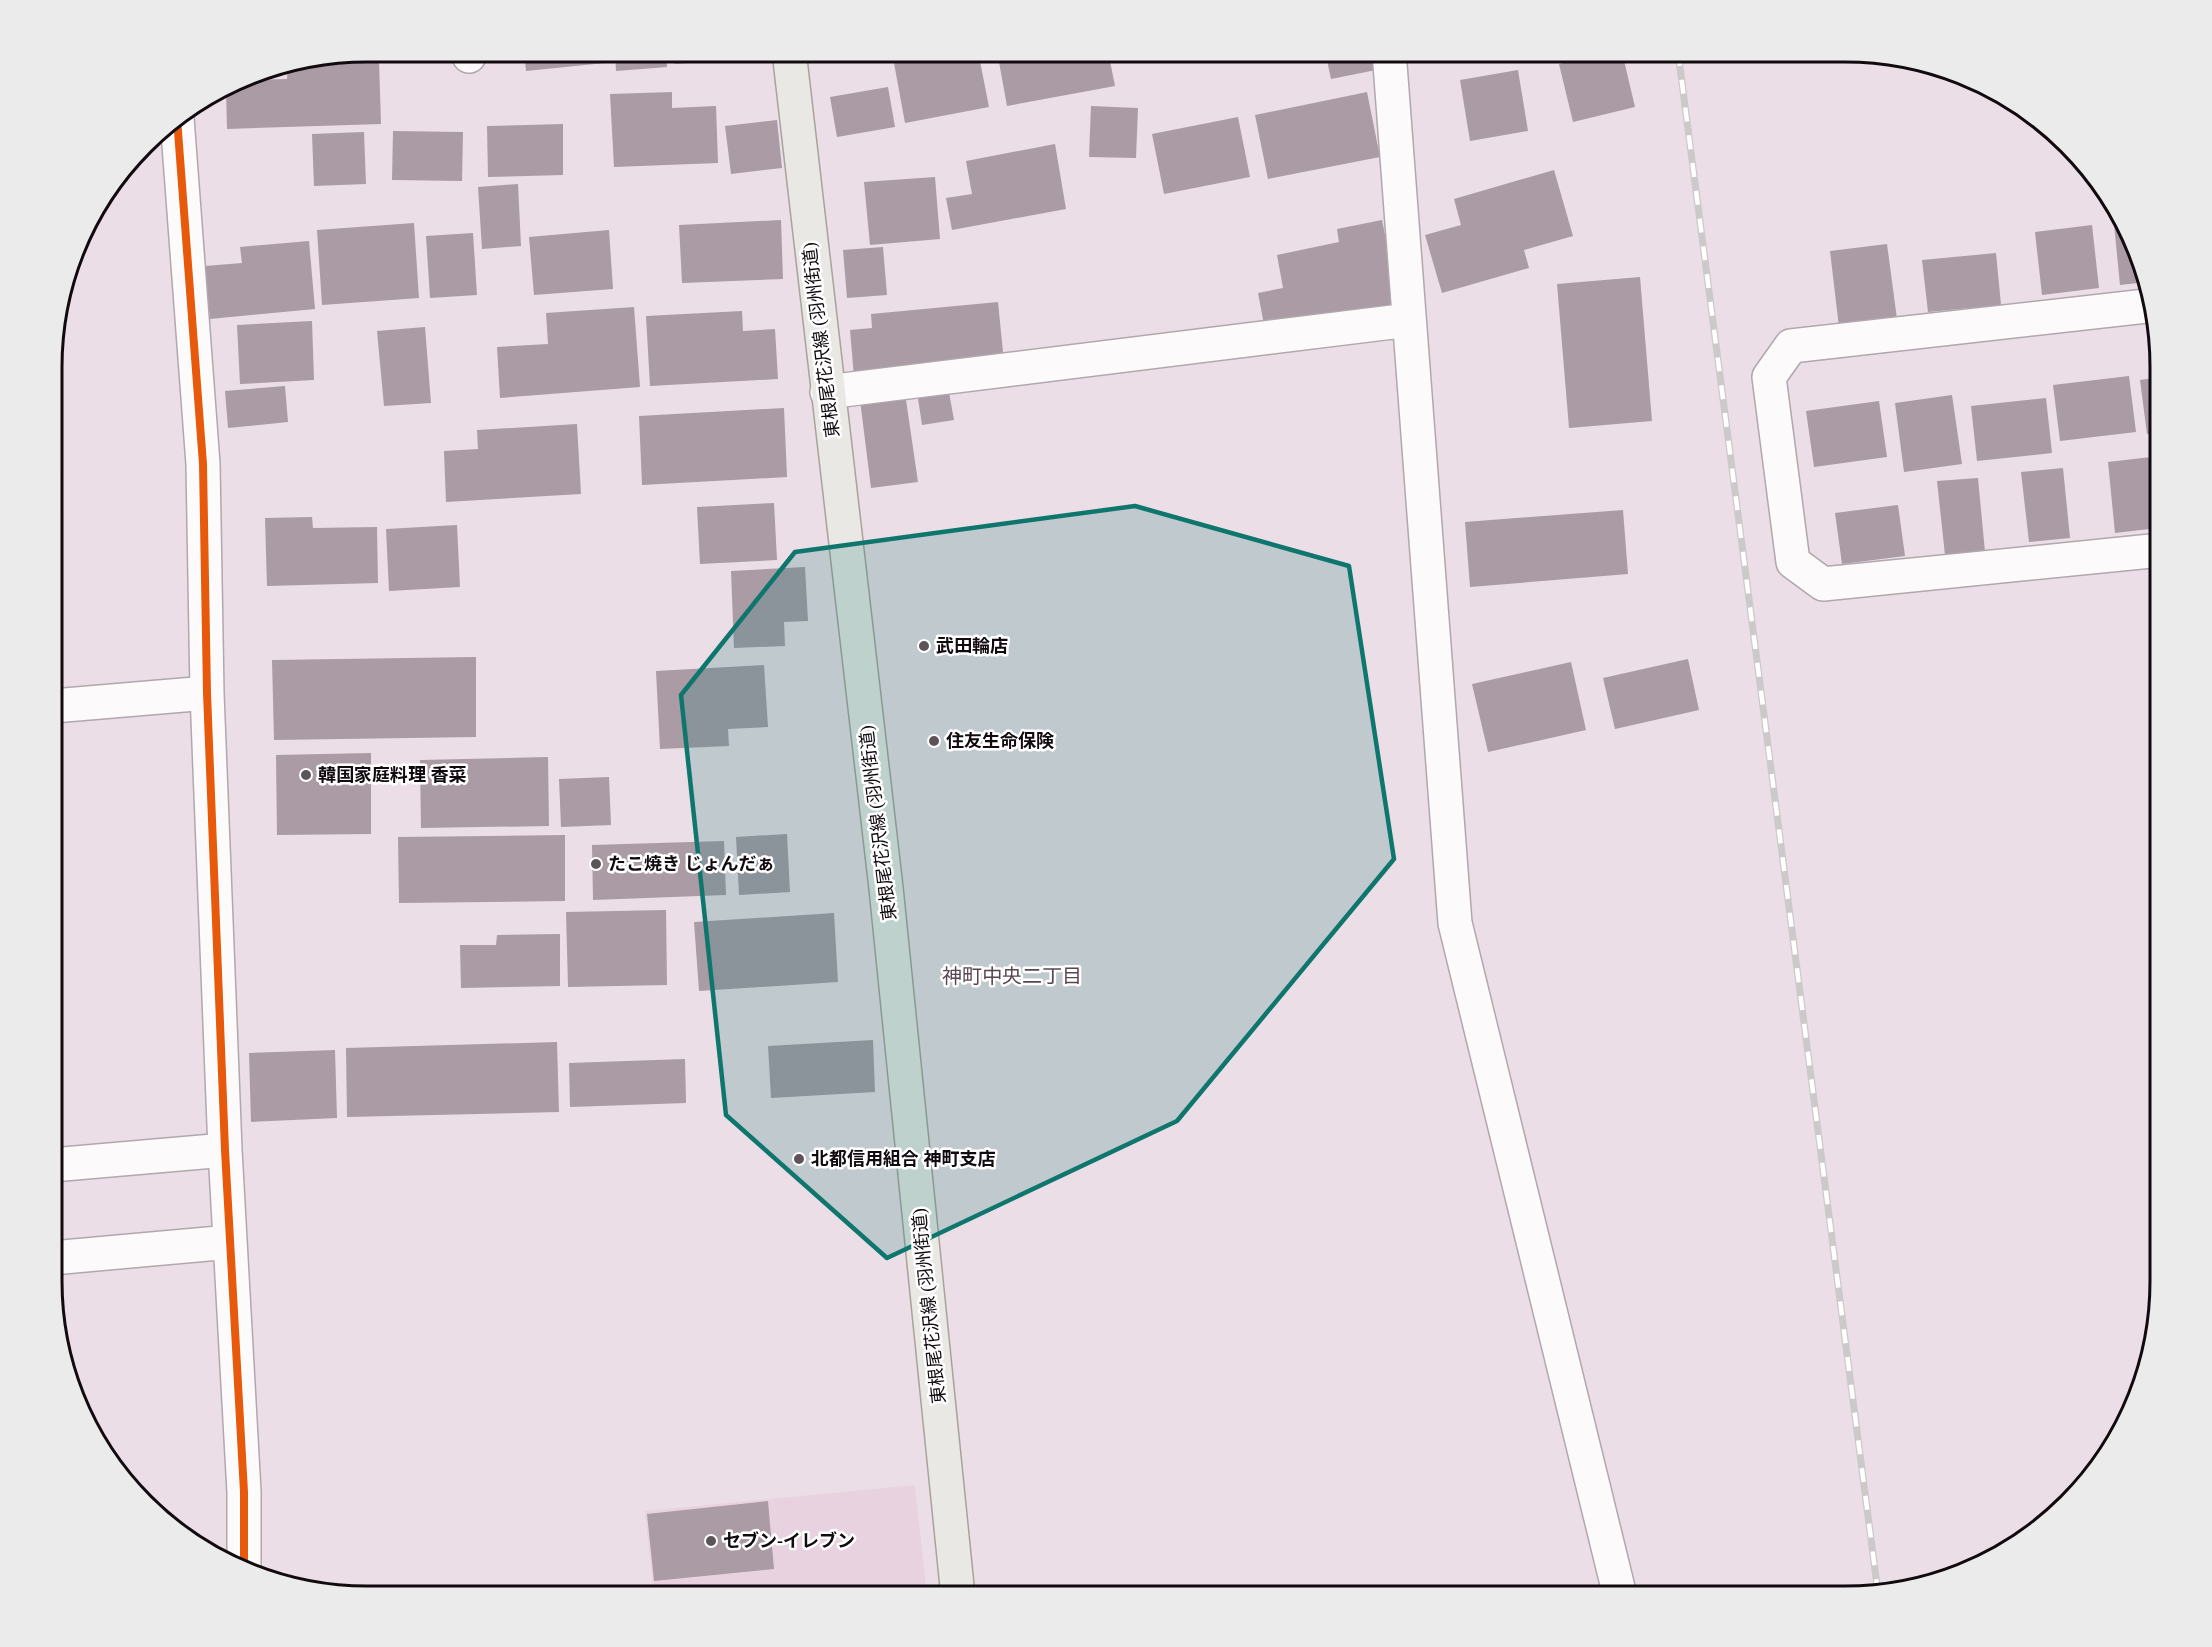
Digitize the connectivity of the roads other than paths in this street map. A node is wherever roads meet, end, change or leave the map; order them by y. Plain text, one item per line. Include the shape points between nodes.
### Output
1 (790, 62) edge
2 (1390, 62) edge
3 (178, 127) edge
4 (2145, 306) edge
5 (1409, 320) junction
6 (827, 392) junction
7 (2150, 551) edge
8 (207, 693) junction
9 (62, 705) edge
10 (225, 1150) junction
11 (62, 1164) edge
12 (230, 1242) junction
13 (62, 1257) edge
14 (244, 1559) edge
15 (957, 1586) edge
16 (1618, 1586) edge

1 - 6 main road, 東根尾花沢線 (羽州街道)
2 - 5 street
3 - 8 street via 204,464
4 - 7 street via 1791,346 1769,377 1793,562 1823,584
5 - 6 street
5 - 16 street via 1455,923
6 - 15 main road, 東根尾花沢線 (羽州街道) via 886,888
8 - 9 street
8 - 10 street
10 - 11 street
10 - 12 street
12 - 13 street
12 - 14 street

